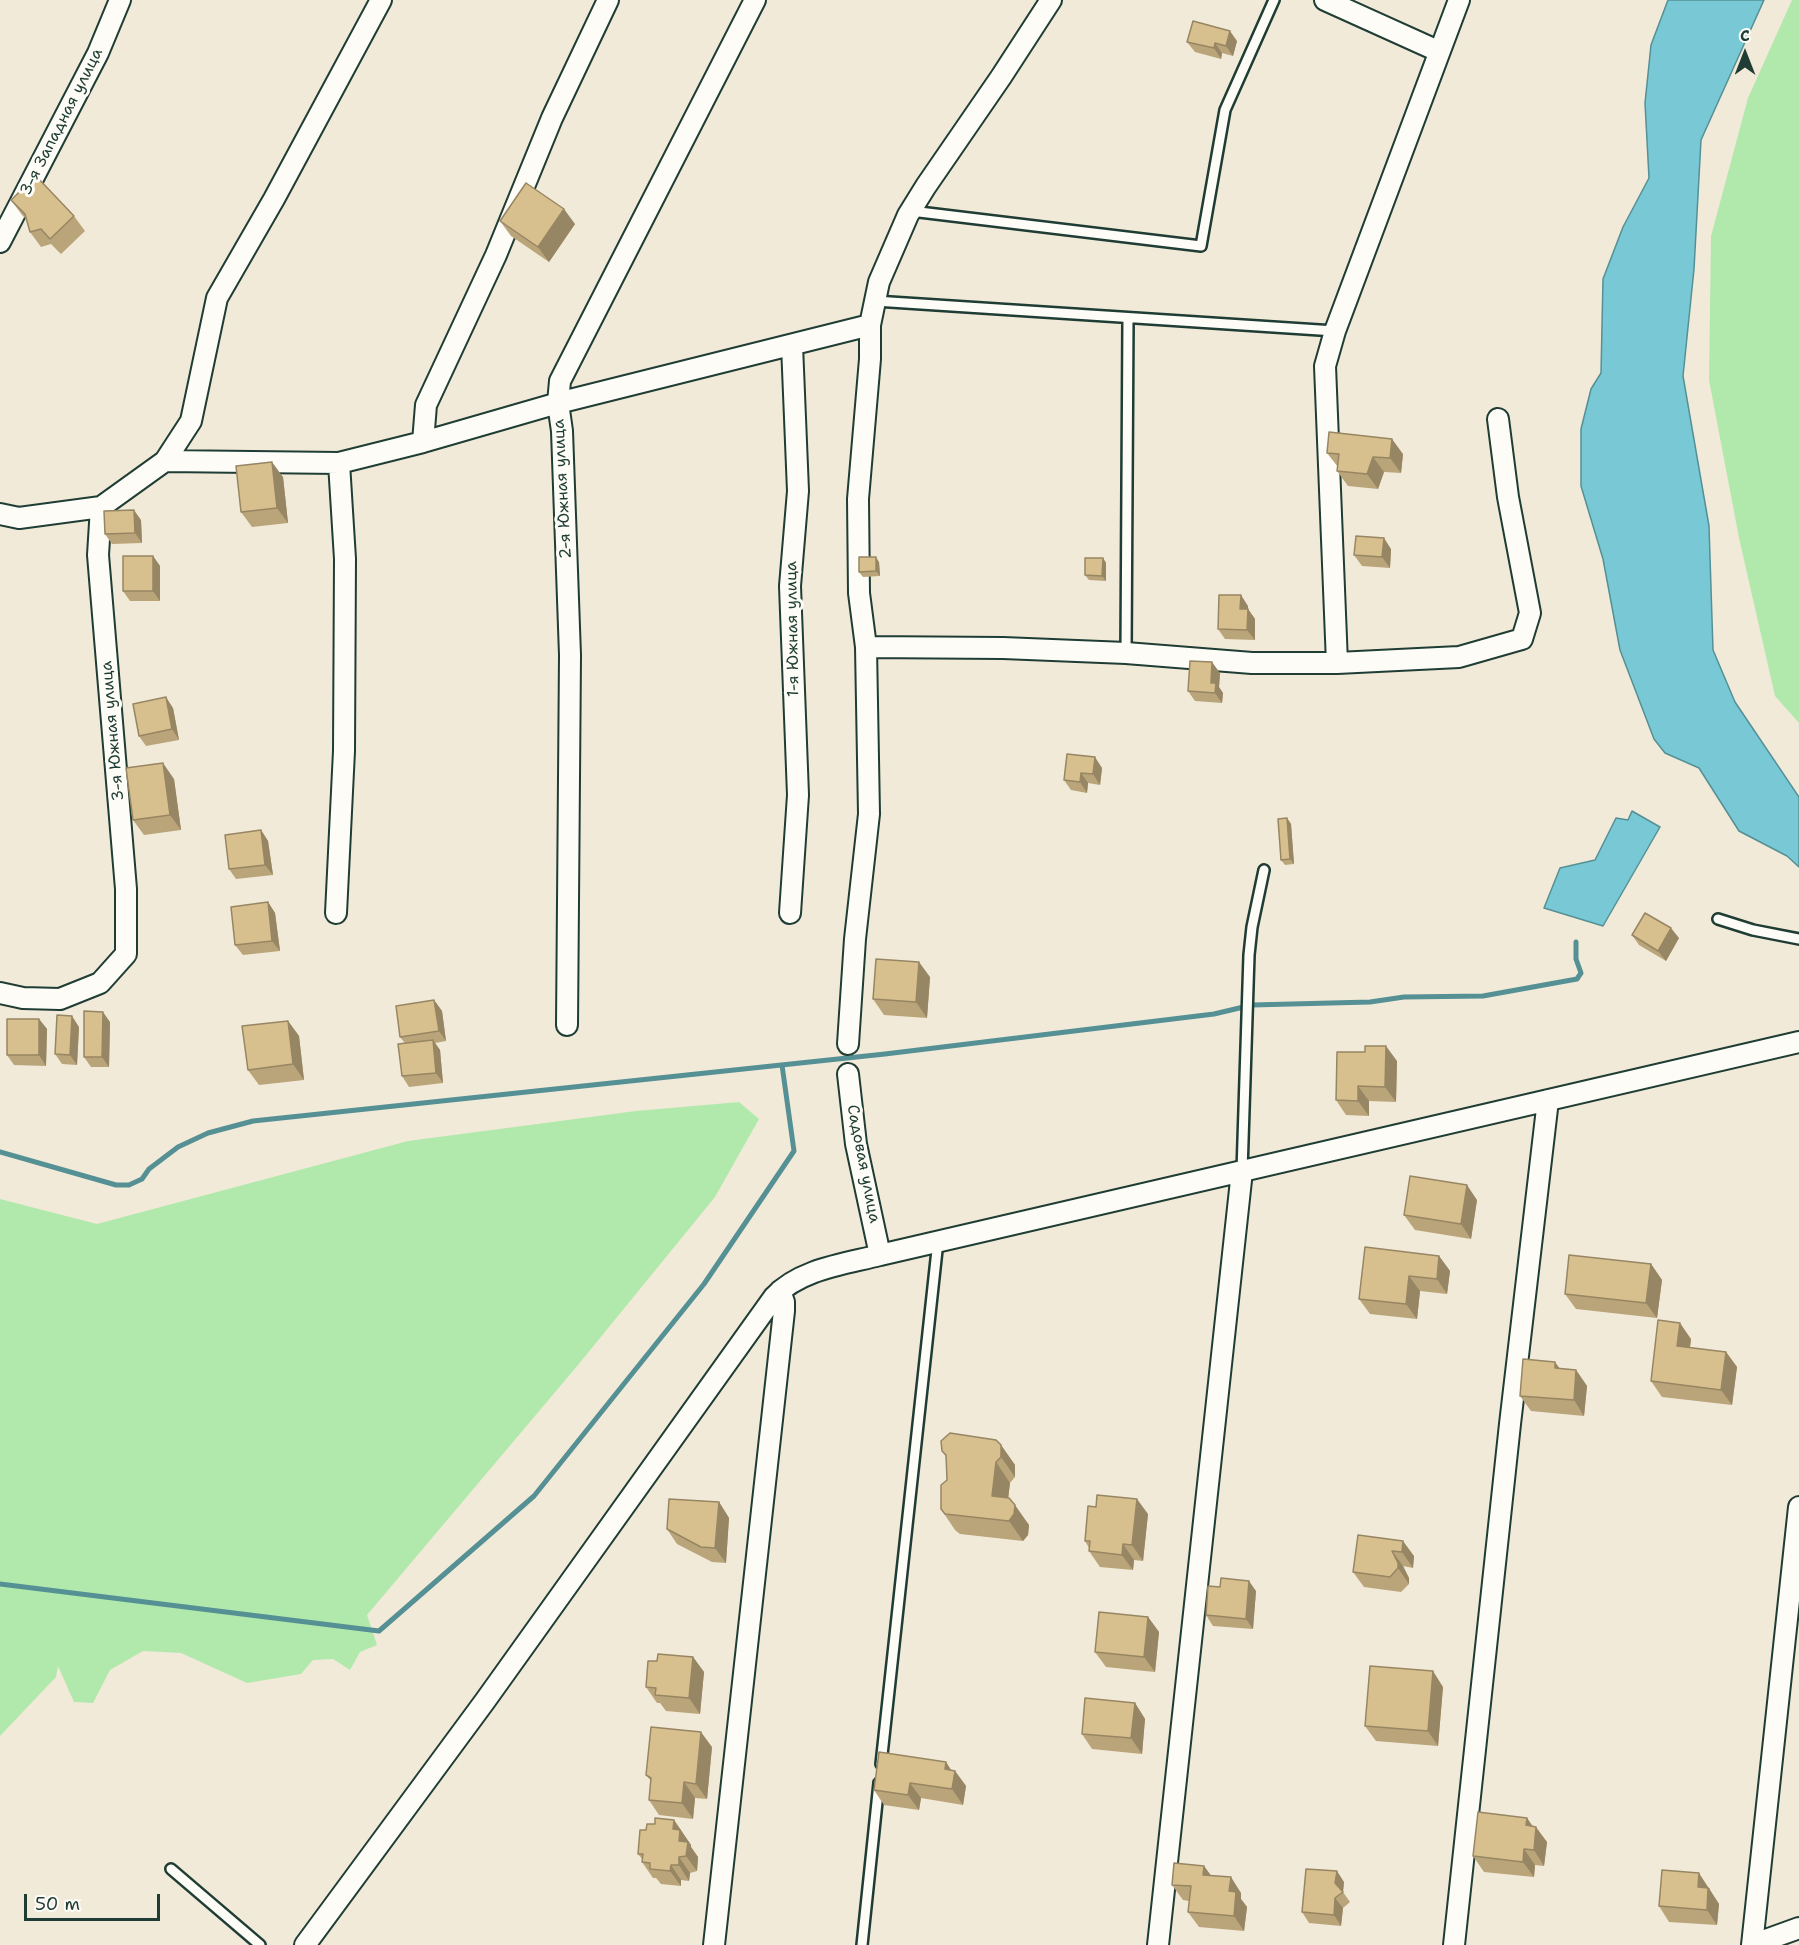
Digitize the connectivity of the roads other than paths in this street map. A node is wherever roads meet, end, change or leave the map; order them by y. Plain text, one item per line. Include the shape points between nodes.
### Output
1 (120, 0) edge
2 (381, 0) edge
3 (608, 0) edge
4 (755, 0) edge
5 (1052, 0) edge
6 (1274, 0) edge
7 (1325, 0) edge
8 (1459, 0) edge
9 (1438, 51) junction
10 (911, 211) junction
11 (0, 242) edge
12 (875, 301) junction
13 (1128, 318) junction
14 (870, 325) junction
15 (1335, 331) junction
16 (792, 345) junction
17 (558, 403) junction
18 (1498, 419) dead end
19 (423, 442) junction
20 (165, 461) junction
21 (339, 463) junction
22 (101, 507) junction
23 (0, 514) edge
24 (866, 647) junction
25 (1126, 653) junction
26 (1337, 663) junction
27 (1264, 870) dead end
28 (336, 913) dead end
29 (790, 913) dead end
30 (1718, 919) dead end
31 (1799, 939) edge
32 (0, 993) edge
33 (567, 1025) dead end
34 (1799, 1042) edge
35 (848, 1044) dead end
36 (848, 1074) dead end
37 (1548, 1100) junction
38 (1242, 1171) junction
39 (938, 1241) junction
40 (880, 1255) junction
41 (780, 1291) junction
42 (1799, 1507) edge
43 (171, 1869) dead end
44 (1799, 1928) edge
45 (260, 1945) edge
46 (304, 1945) edge
47 (714, 1945) edge
48 (862, 1945) edge
49 (1158, 1945) edge
50 (1455, 1945) edge
51 (1752, 1945) edge

1 - 11 street, 3-я Западная улица via 98,53
2 - 20 street via 217,298 191,421
3 - 19 street via 426,405
4 - 17 street, 2-я Южная улица via 560,381
5 - 10 street
6 - 10 lane via 1225,110 1201,246
7 - 9 street
8 - 9 street
9 - 15 street
10 - 12 street via 882,272
12 - 13 lane
12 - 14 street
13 - 15 lane
13 - 25 lane
14 - 16 street
14 - 24 street via 858,499 859,593
15 - 26 street via 1325,366
16 - 17 street
16 - 29 street, 1-я Южная улица via 798,491 790,586 798,795
17 - 19 street
17 - 33 street, 2-я Южная улица via 570,655
18 - 26 street via 1530,613 1522,639 1459,657
19 - 21 street
20 - 21 street
20 - 22 street
21 - 28 street via 345,559 344,751
22 - 23 street via 19,518
22 - 32 street, 3-я Южная улица via 98,555 126,889 126,954 100,983 60,999
24 - 25 street
24 - 35 street via 869,814
25 - 26 street via 1252,663
27 - 38 lane via 1249,955
30 - 31 lane
34 - 37 street
36 - 40 street, Садовая улица via 856,1144
37 - 38 street
37 - 50 street
38 - 39 street
38 - 49 street
39 - 40 street
39 - 48 lane
40 - 41 street via 804,1276
41 - 46 street
41 - 47 street via 784,1311
42 - 51 street
43 - 45 lane
44 - 51 street

